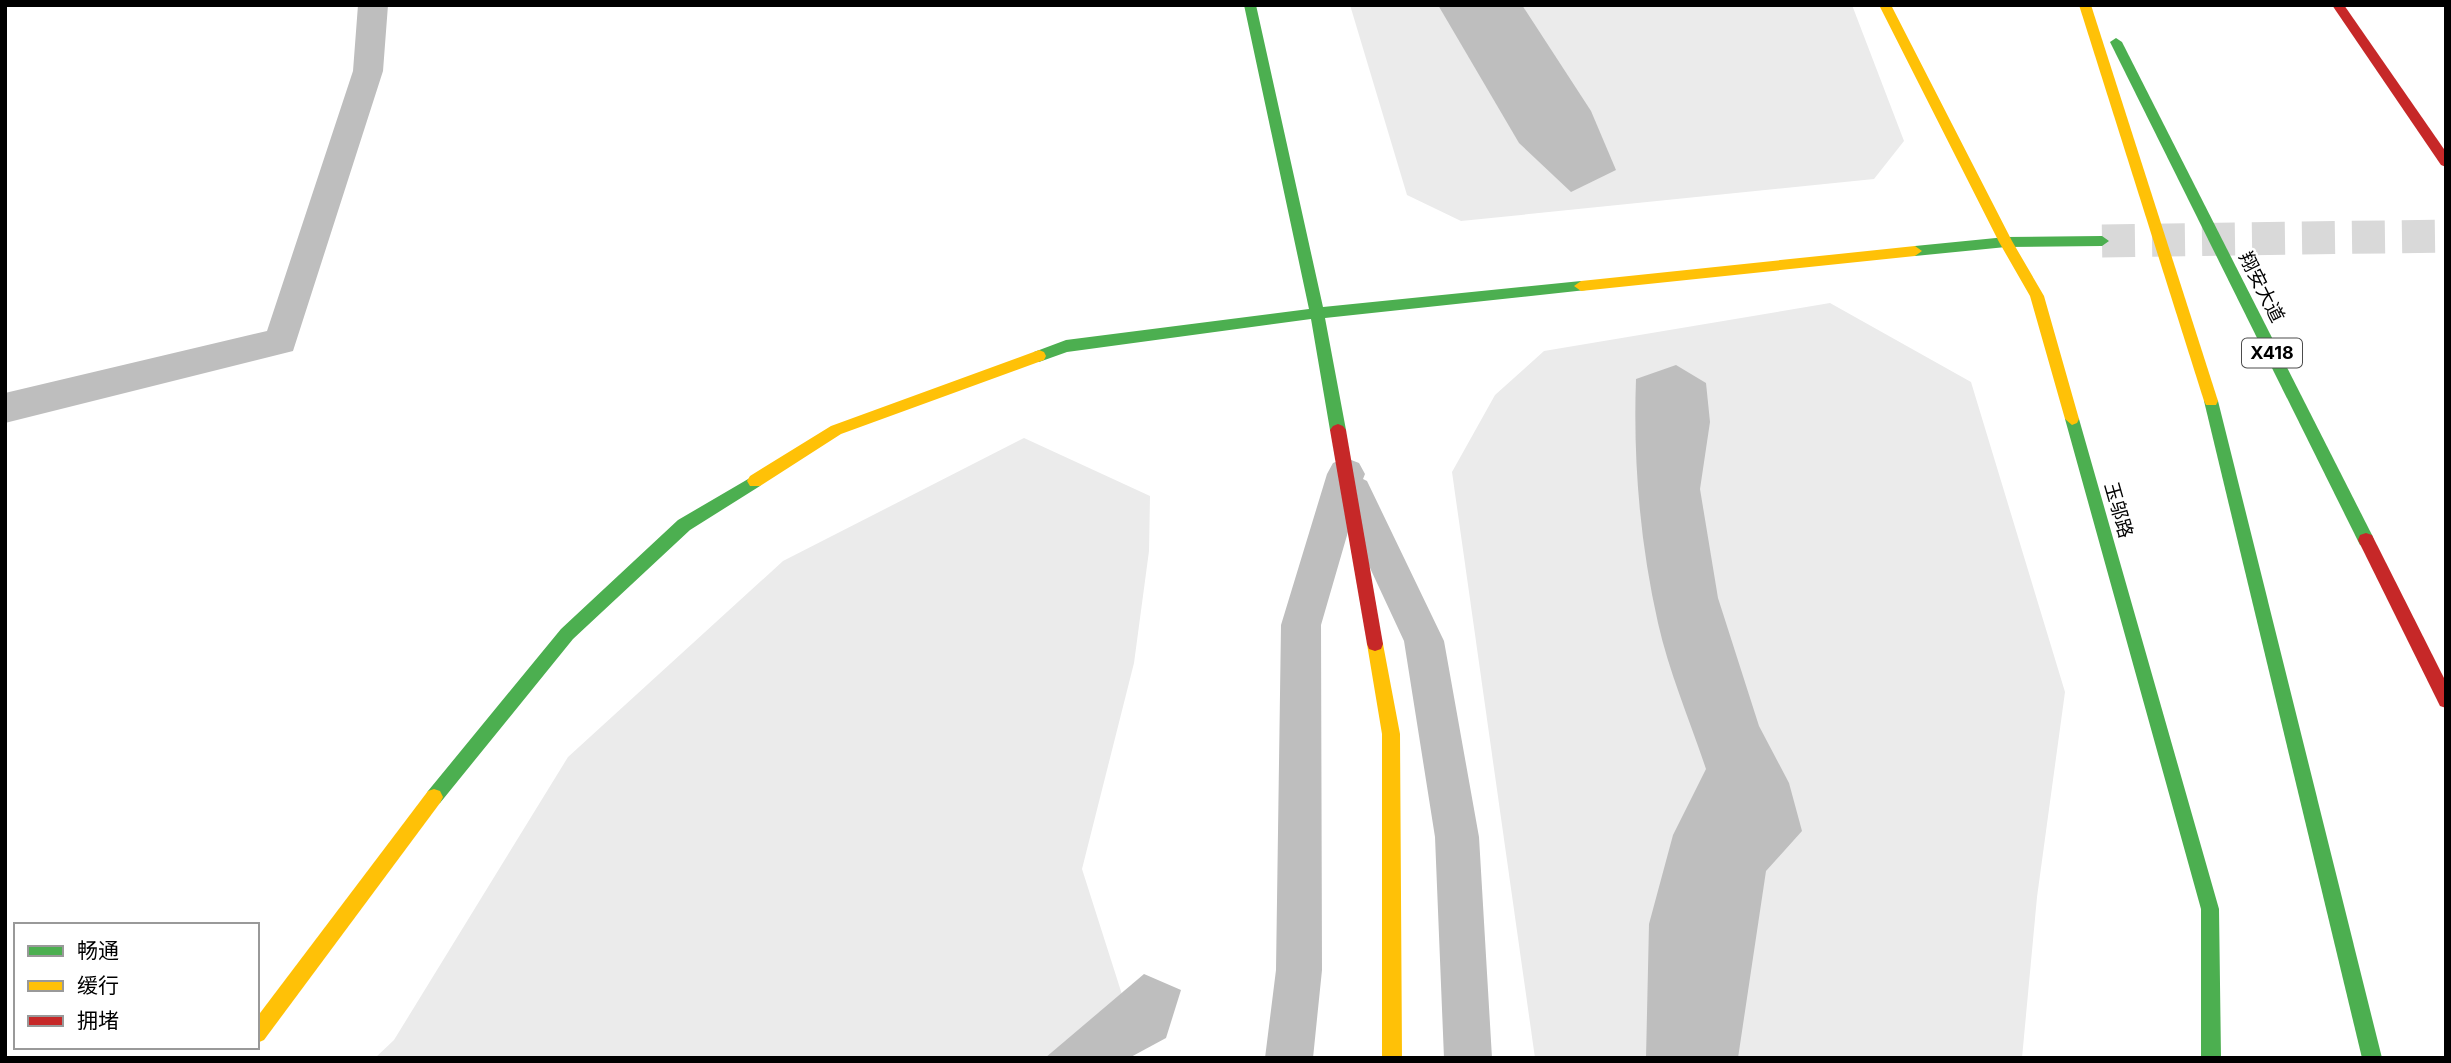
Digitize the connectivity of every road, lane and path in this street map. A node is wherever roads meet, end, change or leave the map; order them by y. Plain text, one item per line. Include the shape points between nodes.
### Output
1 (373, 5) edge
2 (1250, 5) edge
3 (1885, 5) edge
4 (2085, 5) edge
5 (2098, 5) edge
6 (2338, 5) edge
7 (2446, 162) edge
8 (2102, 241) tunnel mouth
9 (2006, 242) junction
10 (1317, 313) junction
11 (5, 408) edge
12 (1346, 474) junction
13 (2446, 700) edge
14 (259, 1030) edge
15 (1289, 1058) edge
16 (1392, 1058) edge
17 (1468, 1058) edge
18 (2211, 1058) edge
19 (2372, 1058) edge

1 - 11 street via 368,71 281,341
2 - 10 main road
3 - 9 main road, 玉邬路
4 - 19 main road via 2222,436
5 - 13 main road, 翔安大道 / X418
6 - 7 main road
8 - 9 main road
9 - 10 main road
9 - 18 main road, 玉邬路 via 2037,296 2210,909
10 - 12 main road
10 - 14 main road via 1066,346 836,430 684,525 567,634 410,827
12 - 15 street via 1301,625 1300,970
12 - 16 main road via 1391,734
12 - 17 street via 1424,641 1457,837

